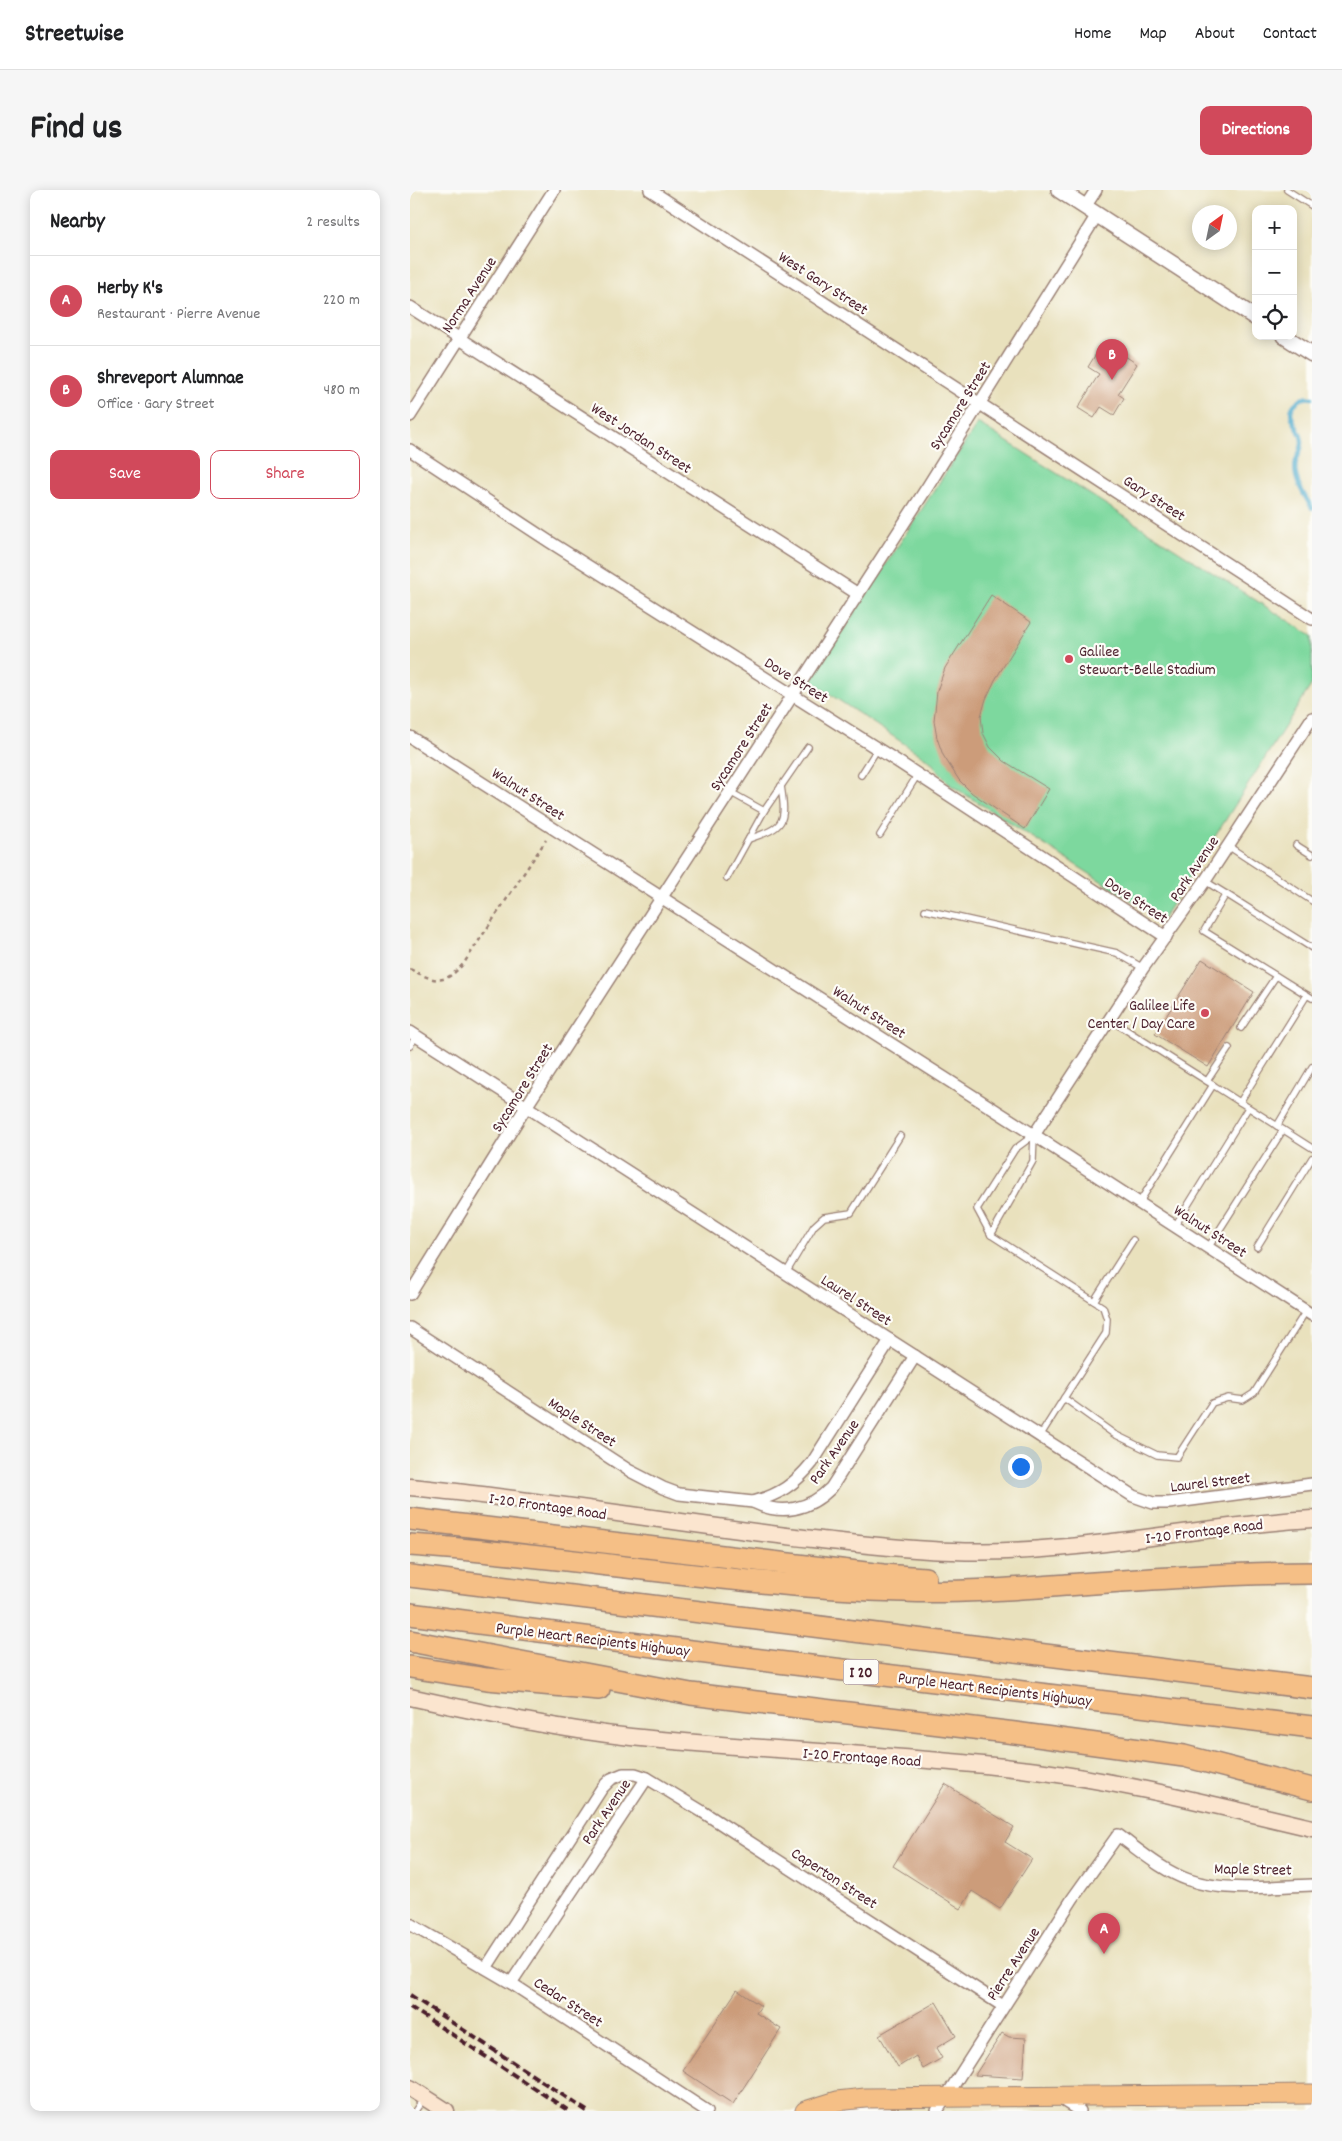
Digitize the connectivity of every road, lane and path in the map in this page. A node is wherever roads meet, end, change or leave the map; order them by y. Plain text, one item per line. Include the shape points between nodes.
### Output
1 (554, 190) edge
2 (650, 190) edge
3 (1059, 190) edge
4 (1096, 190) edge
5 (1287, 190) edge
6 (1312, 206) edge
7 (1091, 211) junction
8 (410, 307) edge
9 (1252, 315) edge
10 (459, 339) junction
11 (1290, 340) edge
12 (1312, 354) edge
13 (980, 402) junction
14 (410, 416) edge
15 (410, 450) edge
16 (858, 594) junction
17 (1312, 619) edge
18 (792, 696) junction
19 (1312, 718) edge
20 (410, 737) edge
21 (808, 747) dead end
22 (878, 748) junction
23 (918, 774) junction
24 (861, 775) dead end
25 (781, 786) junction
26 (730, 792) junction
27 (764, 811) junction
28 (880, 835) dead end
29 (749, 839) junction
30 (546, 840) dead end
31 (1296, 844) dead end
32 (1228, 846) junction
33 (1312, 855) edge
34 (727, 878) dead end
35 (1205, 881) junction
36 (1226, 894) junction
37 (662, 898) junction
38 (1312, 901) edge
39 (925, 910) dead end
40 (1166, 937) junction
41 (1312, 948) edge
42 (1143, 968) junction
43 (410, 969) edge
44 (1276, 976) junction
45 (1309, 996) edge
46 (1109, 1019) junction
47 (1241, 1028) dead end
48 (412, 1038) edge
49 (1229, 1048) dead end
50 (1312, 1067) edge
51 (1207, 1081) junction
52 (1213, 1086) junction
53 (1240, 1102) junction
54 (526, 1107) junction
55 (1248, 1108) junction
56 (1276, 1126) junction
57 (1283, 1130) junction
58 (1034, 1135) junction
59 (900, 1136) dead end
60 (1312, 1148) edge
61 (1312, 1158) edge
62 (1139, 1203) junction
63 (1175, 1226) junction
64 (991, 1235) junction
65 (1133, 1240) dead end
66 (1208, 1248) junction
67 (1257, 1248) dead end
68 (786, 1273) junction
69 (410, 1294) edge
70 (1094, 1301) junction
71 (1309, 1313) edge
72 (410, 1328) edge
73 (890, 1340) junction
74 (915, 1356) junction
75 (1064, 1398) junction
76 (1040, 1436) junction
77 (1312, 1484) edge
78 (410, 1487) edge
79 (753, 1502) junction
80 (410, 1519) edge
81 (1312, 1519) edge
82 (410, 1545) edge
83 (1312, 1566) edge
84 (1266, 1573) junction
85 (1312, 1573) edge
86 (410, 1576) edge
87 (1068, 1584) junction
88 (410, 1614) edge
89 (410, 1641) edge
90 (410, 1667) edge
91 (1312, 1688) edge
92 (691, 1694) junction
93 (410, 1697) edge
94 (1312, 1727) edge
95 (1226, 1765) junction
96 (1312, 1777) edge
97 (647, 1778) junction
98 (1312, 1789) edge
99 (1312, 1828) edge
100 (1118, 1835) joint
101 (1312, 1885) edge
102 (410, 1924) edge
103 (486, 1968) junction
104 (511, 1983) junction
105 (1003, 2006) junction
106 (410, 2088) edge
107 (1312, 2094) edge
108 (1058, 2096) junction
109 (425, 2097) junction
110 (942, 2104) edge
111 (415, 2111) edge
112 (446, 2111) edge
113 (707, 2111) edge
114 (805, 2111) edge
115 (1080, 2111) edge

1 - 10 street, Norma Avenue
2 - 13 street, West Gary Street
3 - 7 street
4 - 7 street, Sycamore Street
5 - 6 lane
7 - 9 street
7 - 13 street, Sycamore Street
8 - 10 street, West Jordan Street
10 - 14 street, Norma Avenue
10 - 16 street, West Jordan Street
11 - 12 street
13 - 16 street, Sycamore Street
13 - 17 street, Gary Street
15 - 18 street, Dove Street
16 - 18 street, Sycamore Street
18 - 22 street, Dove Street
18 - 26 street, Sycamore Street
19 - 32 street, Park Avenue
20 - 37 street, Walnut Street
21 - 25 lane
22 - 23 street, Dove Street
22 - 24 lane
23 - 28 lane
23 - 40 street, Dove Street
25 - 27 lane
25 - 29 lane via 785,808 782,821 774,830
26 - 27 lane
26 - 37 street, Sycamore Street
27 - 29 lane
29 - 34 lane
30 - 43 path via 454,975 434,980
31 - 33 lane
32 - 35 street, Park Avenue
32 - 38 lane
35 - 36 lane
35 - 40 street, Park Avenue
36 - 41 lane
36 - 44 lane via 1204,931
37 - 54 street, Sycamore Street
37 - 58 street, Walnut Street
39 - 42 lane via 1117,953
40 - 42 street, Park Avenue
42 - 46 street, Park Avenue
44 - 45 lane
44 - 47 lane
45 - 53 lane
46 - 51 lane
46 - 58 street, Park Avenue
48 - 54 street, Laurel Street
49 - 51 lane
50 - 56 lane
51 - 52 lane
52 - 53 lane
52 - 62 lane
53 - 55 lane
54 - 68 street, Laurel Street
54 - 69 street, Sycamore Street
55 - 56 lane
55 - 63 lane
56 - 57 lane
57 - 60 lane
57 - 66 lane
58 - 62 street, Walnut Street
58 - 64 lane via 1033,1161
58 - 64 lane, Park Avenue via 1015,1149 978,1209
59 - 68 lane via 851,1213 835,1214 819,1222
61 - 67 lane
62 - 63 street, Walnut Street
63 - 66 street, Walnut Street
64 - 70 lane
65 - 70 lane
66 - 71 street, Walnut Street
68 - 73 street, Laurel Street
70 - 75 lane via 1103,1307 1106,1333
71 - 75 lane via 1254,1393 1243,1400 1228,1398 1212,1403 1177,1456 1157,1455 1114,1434
72 - 79 street, Maple Street via 630,1471 663,1488 679,1494
73 - 74 street, Laurel Street
73 - 79 street, Park Avenue via 812,1463 786,1489
74 - 76 street, Laurel Street
74 - 79 street, Park Avenue via 831,1488 805,1506 784,1510
75 - 76 lane
76 - 77 street, Laurel Street via 1133,1496 1153,1503
78 - 81 main road, I-20 Frontage Road via 777,1535 954,1552 1046,1549 1268,1521
80 - 87 highway via 883,1575
82 - 87 highway via 750,1582 902,1592 997,1590
83 - 84 highway
84 - 85 highway
84 - 87 highway
86 - 91 highway
88 - 94 highway, Purple Heart Recipients Highway / I 20
89 - 92 highway
90 - 92 highway via 580,1688
92 - 95 highway via 1120,1746
93 - 99 main road, I-20 Frontage Road via 628,1737 997,1766 1102,1780
95 - 96 highway via 1266,1768
95 - 98 highway
97 - 103 street, Park Avenue via 623,1774 602,1788
97 - 104 street, Park Avenue
97 - 105 street, Caperton Street
100 - 101 street, Maple Street via 1174,1873 1201,1883 1219,1886
100 - 105 street, Pierre Avenue
102 - 103 street, Cedar Street
103 - 104 street, Cedar Street
104 - 113 street, Cedar Street
105 - 110 street, Pierre Avenue
106 - 109 main road
107 - 108 main road
108 - 110 main road
108 - 115 street
109 - 111 lane
109 - 112 main road
110 - 114 main road via 850,2099

